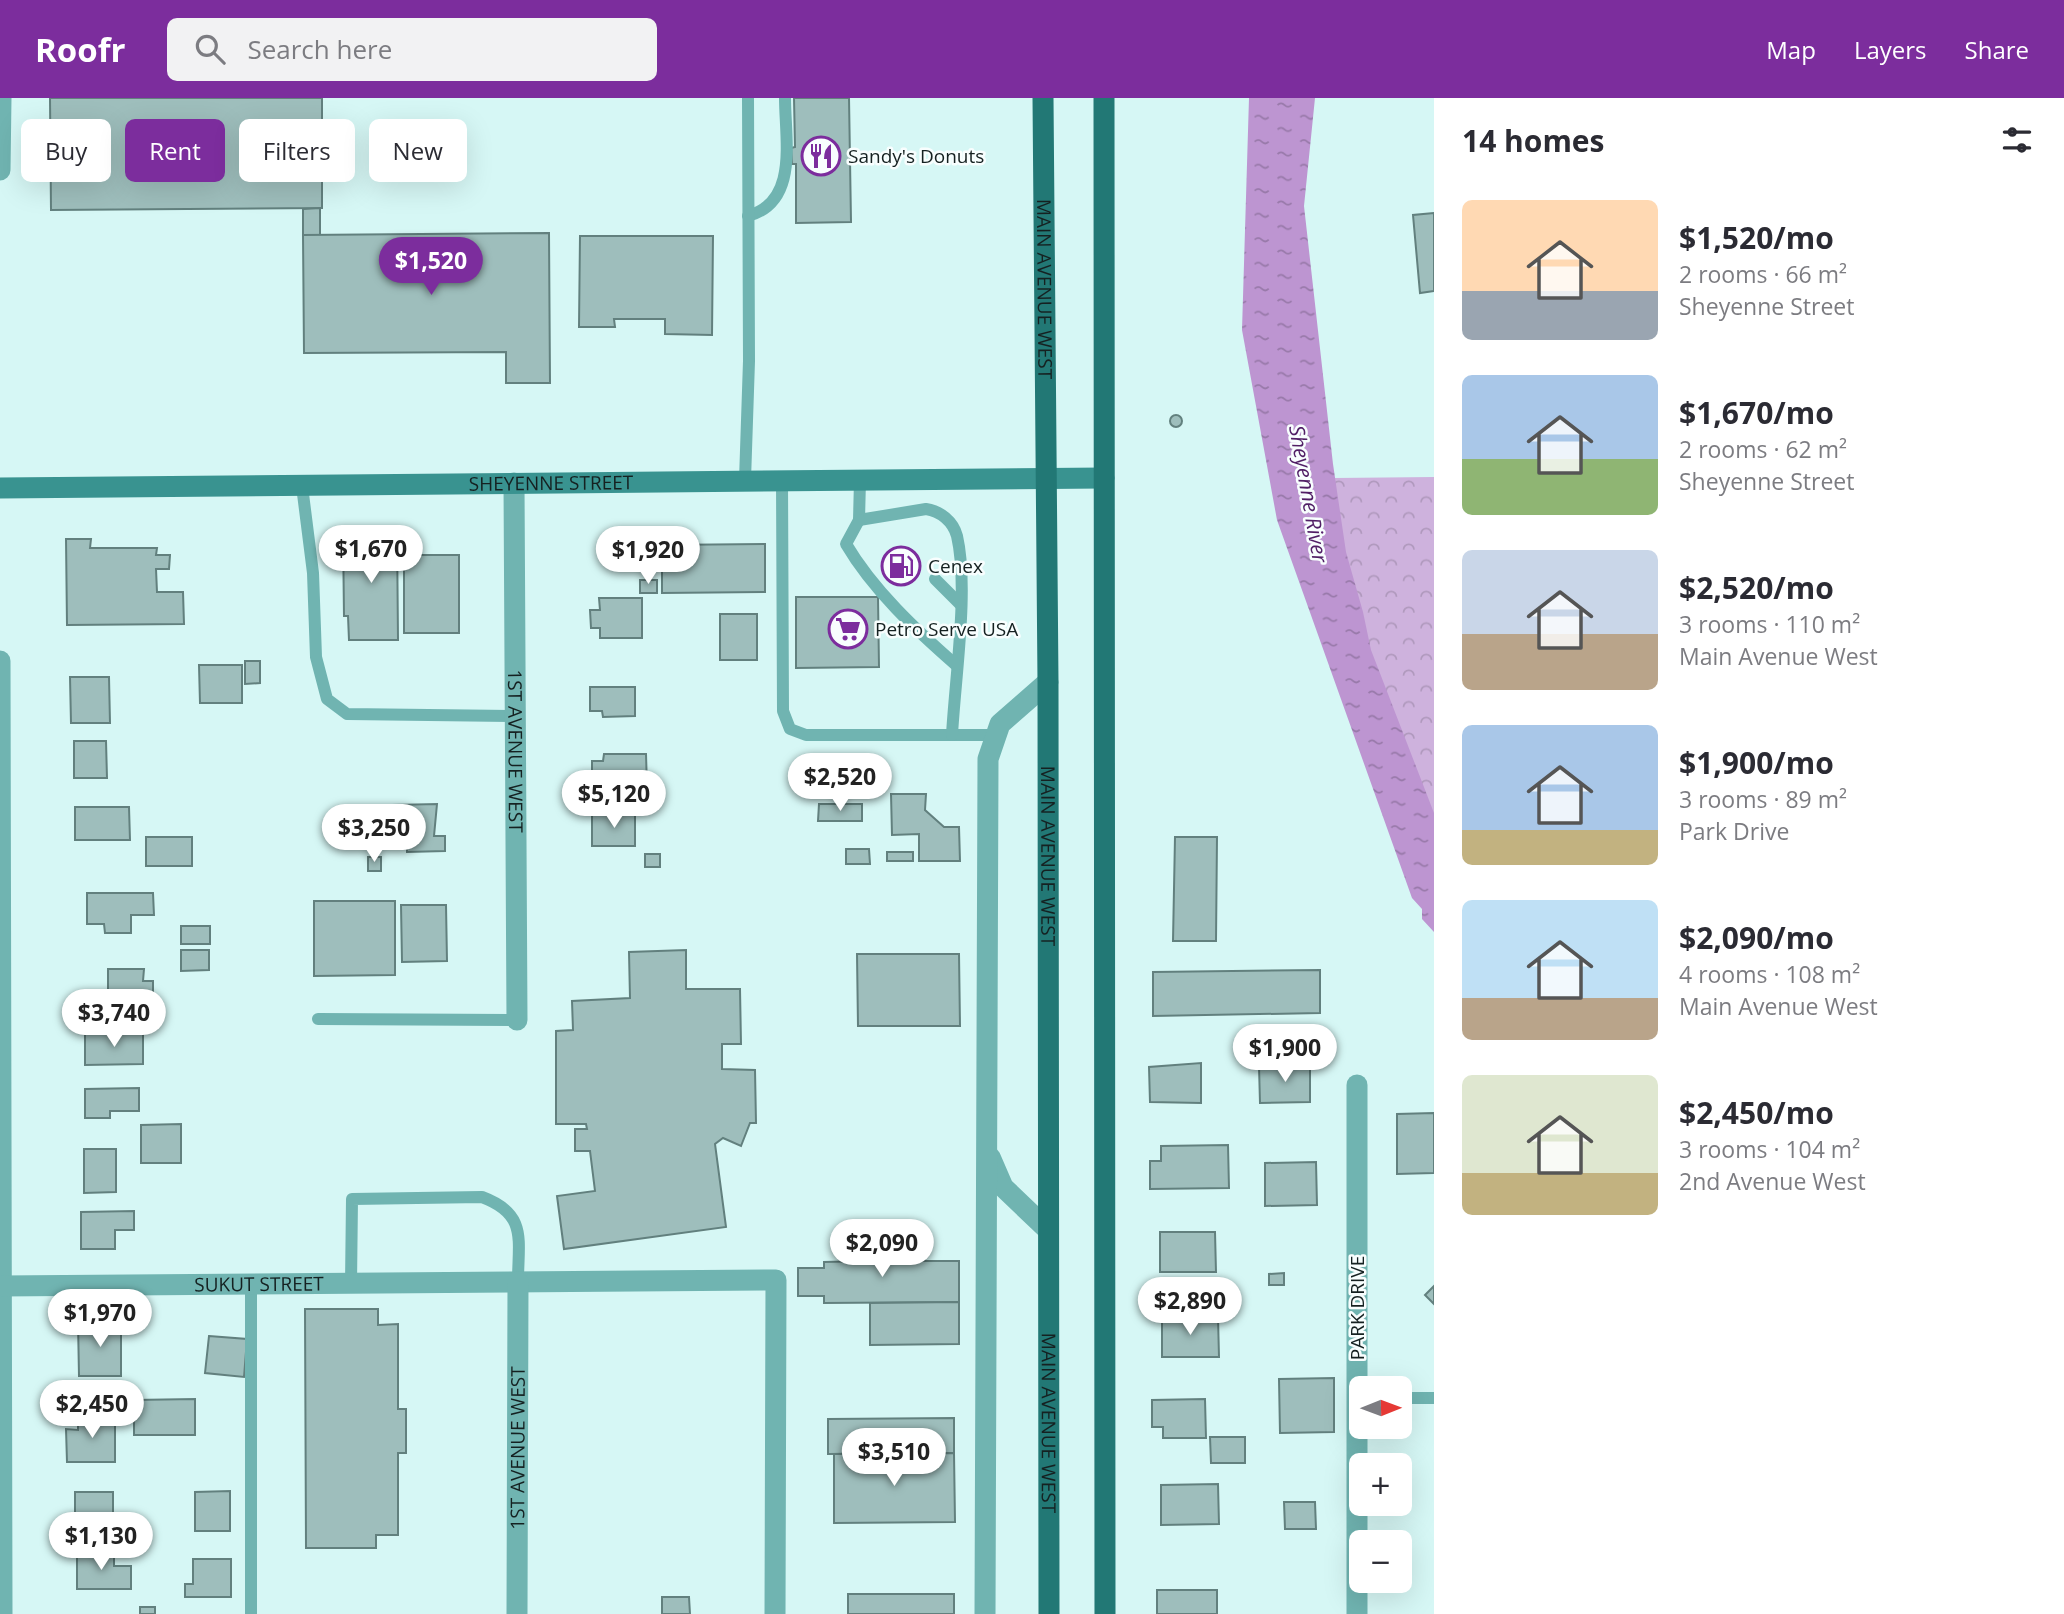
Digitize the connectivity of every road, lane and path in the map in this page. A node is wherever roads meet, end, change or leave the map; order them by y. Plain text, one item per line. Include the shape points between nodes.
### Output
1 (1, 98) edge
2 (748, 98) edge
3 (785, 98) edge
4 (1043, 98) edge
5 (1104, 98) edge
6 (0, 170) edge
7 (748, 216) junction
8 (1046, 478) junction
9 (1104, 478) junction
10 (745, 480) junction
11 (782, 480) junction
12 (860, 480) junction
13 (514, 483) junction
14 (302, 486) junction
15 (0, 488) edge
16 (875, 517) junction
17 (859, 520) junction
18 (885, 528) dead end
19 (935, 579) dead end
20 (960, 604) junction
21 (0, 661) edge
22 (956, 665) junction
23 (1048, 682) junction
24 (517, 716) junction
25 (952, 735) junction
26 (997, 735) junction
27 (1, 742) edge
28 (318, 1019) dead end
29 (517, 1020) joint
30 (1357, 1085) dead end
31 (988, 1152) junction
32 (1047, 1229) junction
33 (518, 1282) junction
34 (351, 1284) junction
35 (251, 1285) junction
36 (1, 1287) edge
37 (1359, 1376) edge
38 (1412, 1398) edge
39 (1434, 1398) edge
40 (1359, 1439) edge
41 (2, 1614) edge
42 (251, 1614) edge
43 (517, 1614) edge
44 (775, 1614) edge
45 (985, 1614) edge
46 (1049, 1614) edge
47 (1105, 1614) edge
48 (1357, 1614) edge

1 - 6 street
2 - 7 lane
3 - 7 lane via 785,177 765,211
4 - 8 main road, MAIN AVENUE WEST
5 - 9 main road
7 - 10 lane
8 - 9 main road, SHEYENNE STREET
8 - 12 main road, SHEYENNE STREET
8 - 23 main road, MAIN AVENUE WEST
9 - 47 main road
10 - 11 main road, SHEYENNE STREET
10 - 13 main road, SHEYENNE STREET
11 - 12 main road, SHEYENNE STREET
11 - 25 lane via 783,711 790,729 806,735
12 - 17 lane
13 - 14 main road, SHEYENNE STREET
13 - 24 street, 1ST AVENUE WEST
14 - 15 main road, SHEYENNE STREET
14 - 24 lane via 313,573 316,657 327,699 346,714
16 - 17 lane
16 - 18 lane
16 - 20 lane via 926,509 947,519 956,534
17 - 22 lane via 846,544 858,565
19 - 20 lane
20 - 22 lane
21 - 27 street
22 - 25 lane
23 - 26 street via 1000,724
23 - 32 main road, MAIN AVENUE WEST
24 - 29 street, 1ST AVENUE WEST
25 - 26 lane
26 - 31 street via 988,759
27 - 36 street
28 - 29 lane
30 - 37 street, PARK DRIVE
31 - 32 street via 1003,1187
31 - 45 street
32 - 46 main road, MAIN AVENUE WEST
33 - 34 street, SUKUT STREET
33 - 34 lane via 518,1227 513,1214 482,1197 352,1199
33 - 43 street, 1ST AVENUE WEST
33 - 44 street, SUKUT STREET via 776,1280
34 - 35 street, SUKUT STREET
35 - 36 street, SUKUT STREET
35 - 42 lane
36 - 41 street
38 - 39 lane
40 - 48 street, PARK DRIVE

